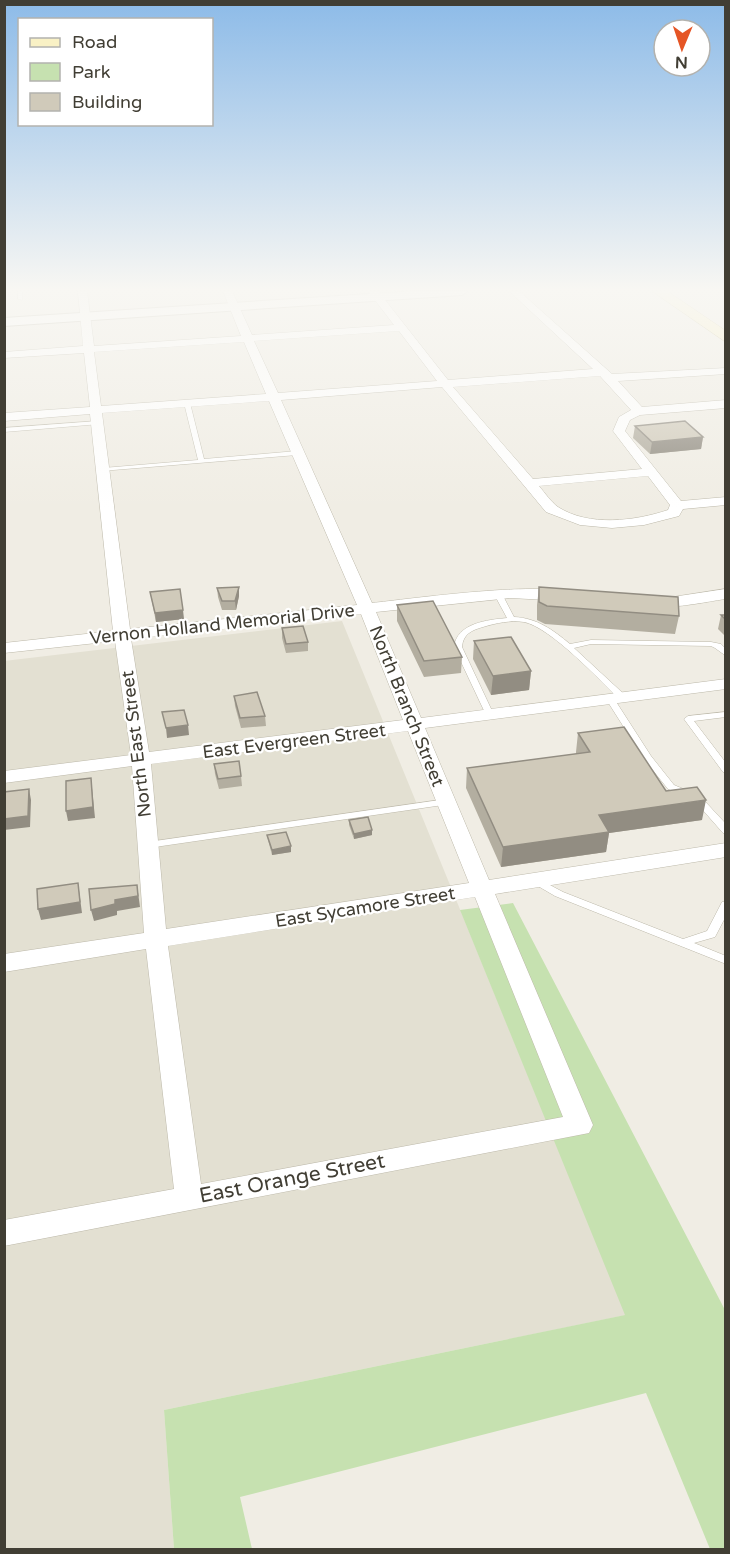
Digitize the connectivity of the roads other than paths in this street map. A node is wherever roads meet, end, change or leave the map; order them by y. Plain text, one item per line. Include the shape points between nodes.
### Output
1 (92, 364) edge
2 (258, 364) edge
3 (428, 364) edge
4 (593, 364) edge
5 (726, 371) edge
6 (606, 375) junction
7 (444, 383) junction
8 (272, 397) junction
9 (187, 403) junction
10 (726, 404) edge
11 (639, 411) junction
12 (97, 416) junction
13 (4, 417) edge
14 (4, 430) edge
15 (297, 453) junction
16 (202, 462) junction
17 (103, 470) junction
18 (651, 472) junction
19 (531, 483) junction
20 (726, 501) edge
21 (677, 505) junction
22 (498, 594) junction
23 (726, 594) edge
24 (580, 597) edge
25 (638, 600) edge
26 (366, 607) junction
27 (512, 620) junction
28 (122, 635) junction
29 (567, 646) junction
30 (4, 648) edge
31 (726, 654) edge
32 (726, 684) edge
33 (617, 699) junction
34 (726, 714) edge
35 (490, 715) junction
36 (415, 725) junction
37 (141, 761) junction
38 (726, 770) edge
39 (4, 777) edge
40 (447, 802) junction
41 (726, 831) edge
42 (148, 846) junction
43 (726, 849) edge
44 (535, 880) junction
45 (483, 889) junction
46 (726, 905) edge
47 (156, 940) junction
48 (683, 943) junction
49 (726, 960) edge
50 (4, 963) edge
51 (580, 1125) joint
52 (189, 1197) junction
53 (4, 1233) edge

1 - 12 street, North East Street
2 - 8 street, North Branch Street
3 - 7 street
4 - 6 street
5 - 6 street
6 - 7 street
6 - 11 street
7 - 8 street
7 - 19 street
8 - 9 street
8 - 15 street, North Branch Street
9 - 12 street
9 - 16 lane
10 - 11 street
11 - 18 street via 628,414 619,430
12 - 13 street
12 - 14 lane
12 - 17 street, North East Street
15 - 16 lane
15 - 26 street, North Branch Street
16 - 17 lane
17 - 28 street, North East Street
18 - 19 street
18 - 21 street
19 - 21 street via 551,509 579,521 660,518 674,513
20 - 21 street
22 - 24 street, Vernon Holland Memorial Drive
22 - 26 street, Vernon Holland Memorial Drive
22 - 27 lane
23 - 25 street via 672,602
26 - 28 street, Vernon Holland Memorial Drive
26 - 36 street, North Branch Street
27 - 29 lane via 531,621
27 - 35 lane via 495,620 468,629 458,639 458,647
28 - 30 street, Vernon Holland Memorial Drive
28 - 37 street, North East Street
29 - 31 lane via 591,642 711,644
29 - 33 lane
32 - 33 street, East Evergreen Street
33 - 35 street, East Evergreen Street
33 - 41 lane via 647,757 671,787 697,798
34 - 38 lane via 688,719
35 - 36 street, East Evergreen Street
36 - 37 street, East Evergreen Street
36 - 40 street, North Branch Street
37 - 39 street, East Evergreen Street
37 - 42 street, North East Street
40 - 42 lane
40 - 45 street, North Branch Street
42 - 47 street, North East Street
43 - 44 street, East Sycamore Street
44 - 45 street, East Sycamore Street
44 - 48 lane via 560,894
45 - 47 street, East Sycamore Street
45 - 51 street, North Branch Street
46 - 48 lane via 711,934
47 - 50 street, East Sycamore Street
47 - 52 street, North East Street
48 - 49 lane
51 - 52 street, East Orange Street
52 - 53 street, East Orange Street

